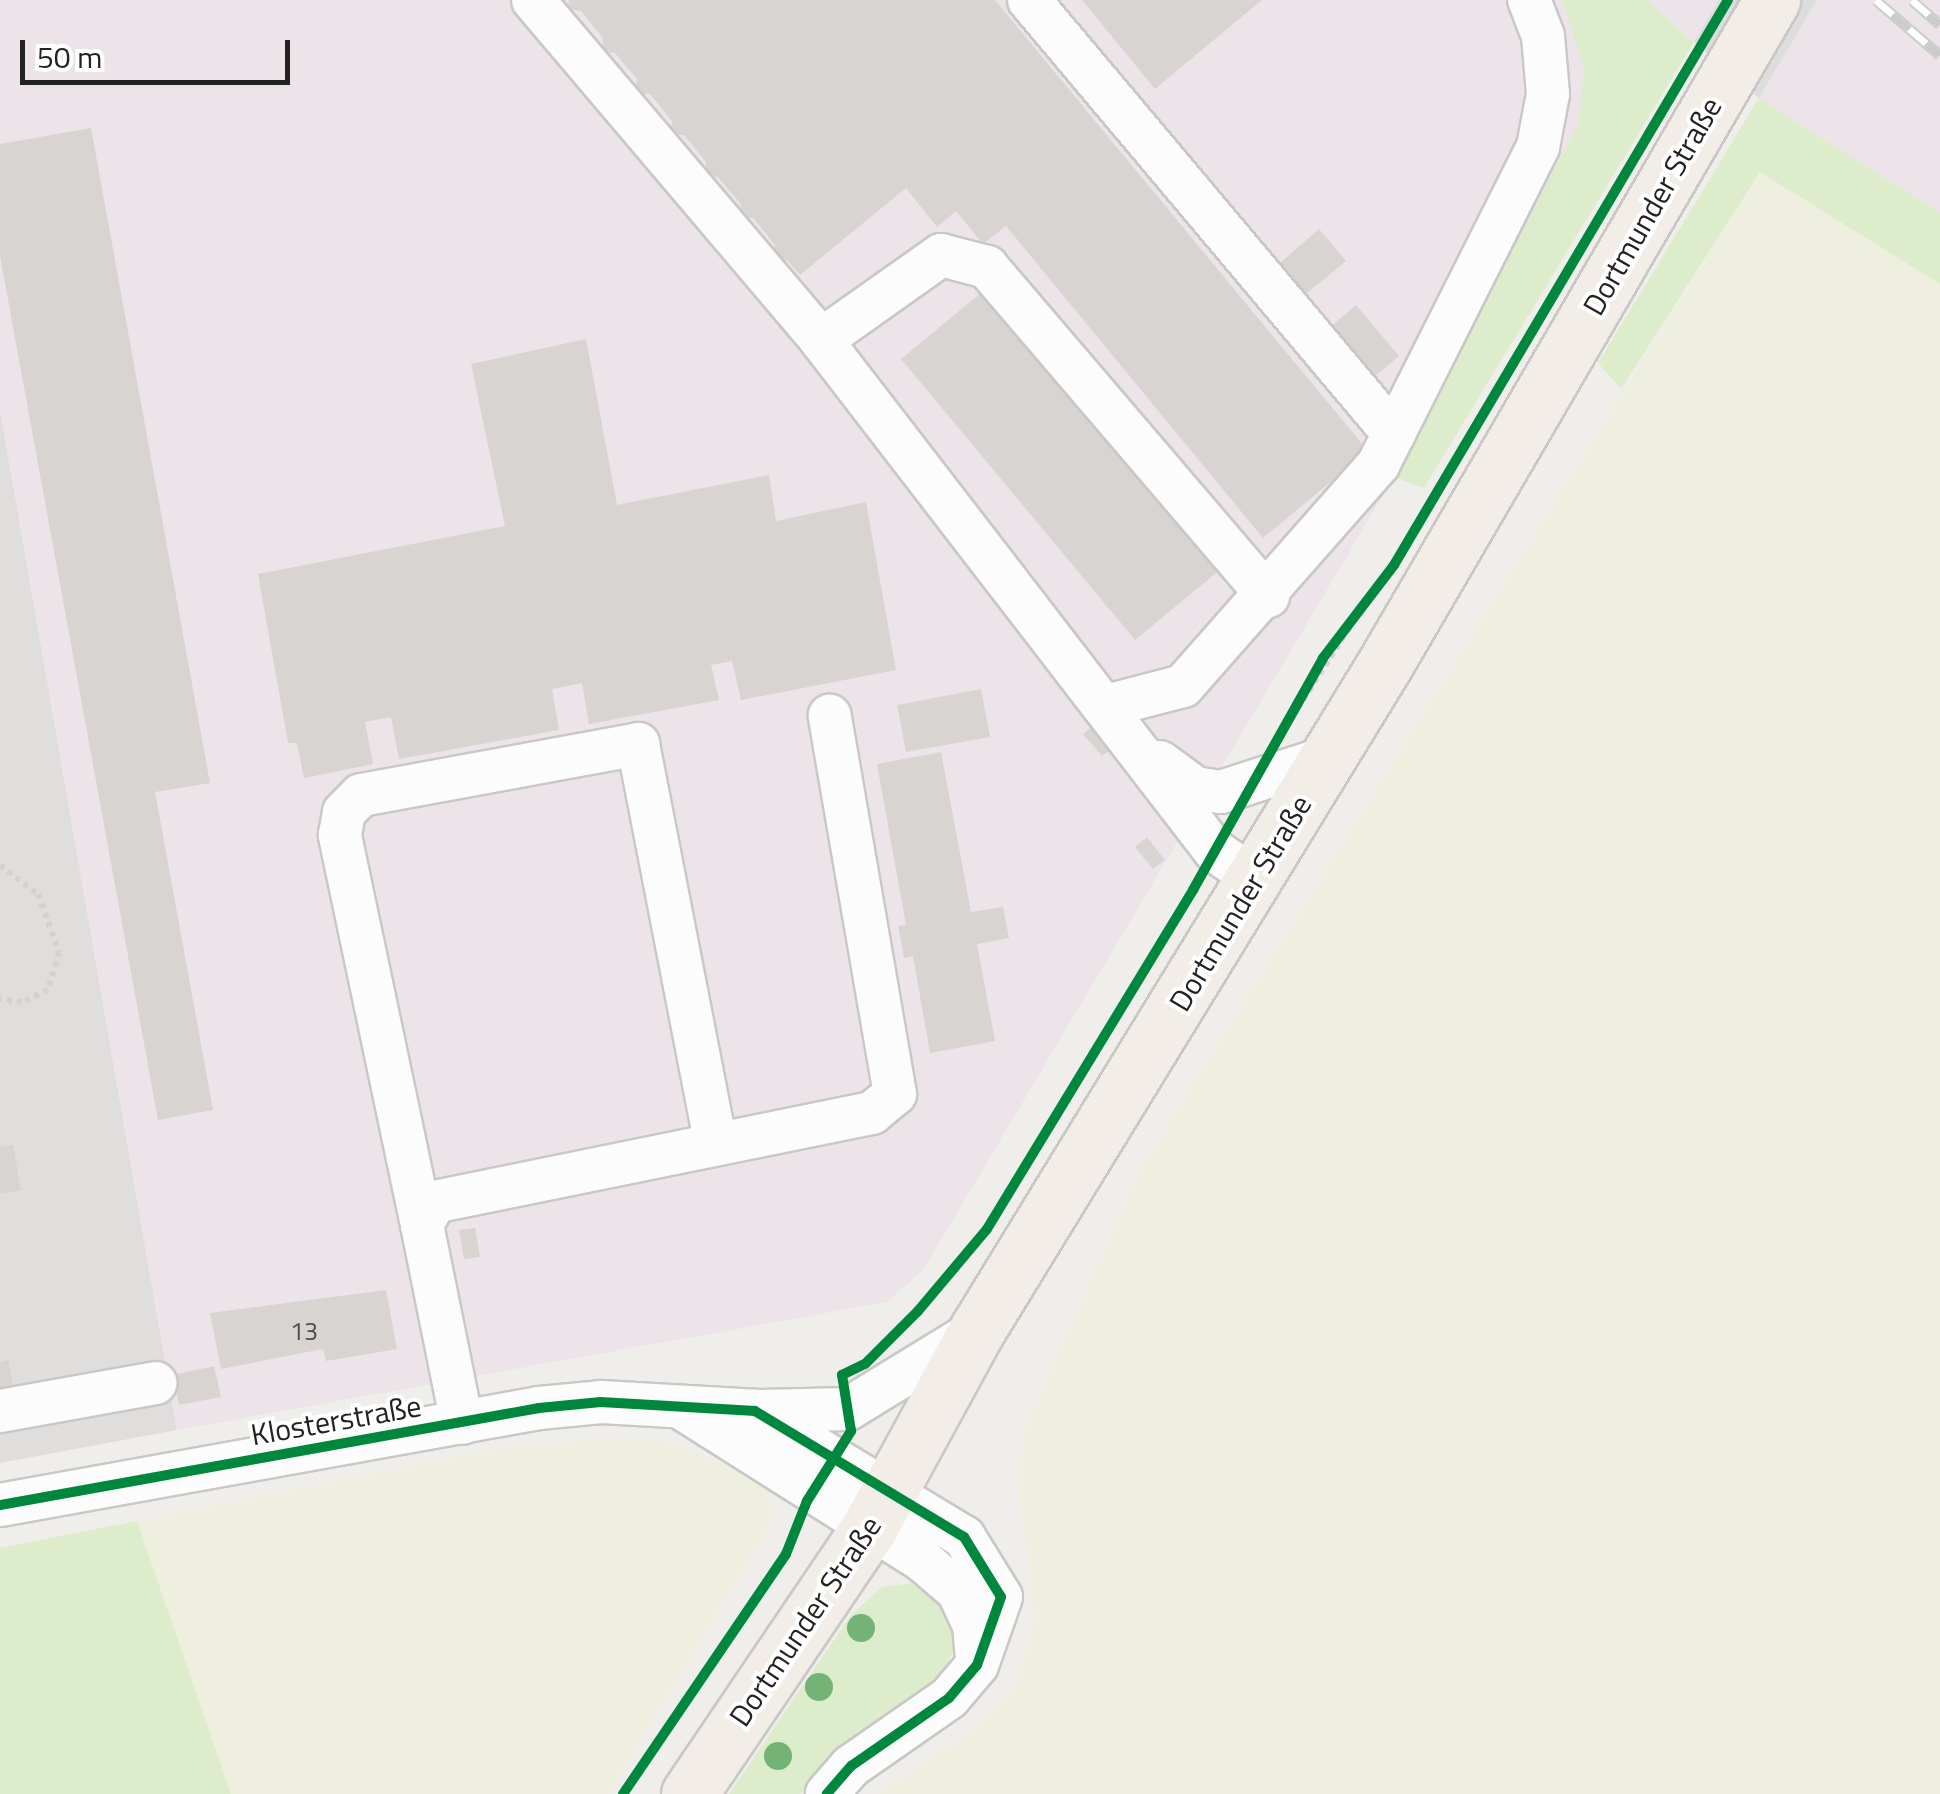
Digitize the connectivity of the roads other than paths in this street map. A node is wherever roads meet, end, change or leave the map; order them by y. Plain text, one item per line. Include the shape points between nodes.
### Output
1 (533, 0) edge
2 (1029, 0) edge
3 (1529, 0) edge
4 (1772, 0) edge
5 (821, 340) junction
6 (1394, 434) junction
7 (1268, 596) junction
8 (1110, 705) junction
9 (830, 716) dead end
10 (1147, 753) junction
11 (1329, 757) junction
12 (1254, 878) junction
13 (716, 1144) junction
14 (422, 1225) junction
15 (976, 1330) junction
16 (156, 1383) dead end
17 (683, 1409) junction
18 (0, 1411) edge
19 (754, 1411) junction
20 (462, 1422) junction
21 (0, 1506) edge
22 (878, 1510) junction
23 (689, 1794) edge
24 (827, 1794) edge

1 - 5 street
2 - 6 street
3 - 6 street via 1543,36 1548,94 1538,146
4 - 11 main road, Dortmunder Straße
5 - 7 street via 941,255 987,267
5 - 8 street
6 - 7 street via 1378,465
7 - 8 street via 1183,686
8 - 10 street
9 - 13 street via 895,1094 872,1114
10 - 11 street via 1195,788 1253,785
10 - 12 street via 1215,851
11 - 12 main road, Dortmunder Straße
12 - 15 main road, Dortmunder Straße
13 - 14 street via 449,1196 434,1202
13 - 14 street via 638,744 361,795 344,812 340,835
14 - 20 street
15 - 19 street via 848,1409
15 - 22 main road, Dortmunder Straße
16 - 18 street
17 - 19 street
17 - 20 street, Klosterstraße via 601,1402
17 - 22 street, Klosterstraße via 811,1494
19 - 22 street
20 - 21 street, Klosterstraße
22 - 23 main road, Dortmunder Straße
22 - 24 street via 964,1537 1001,1597 977,1665 949,1698 851,1766

